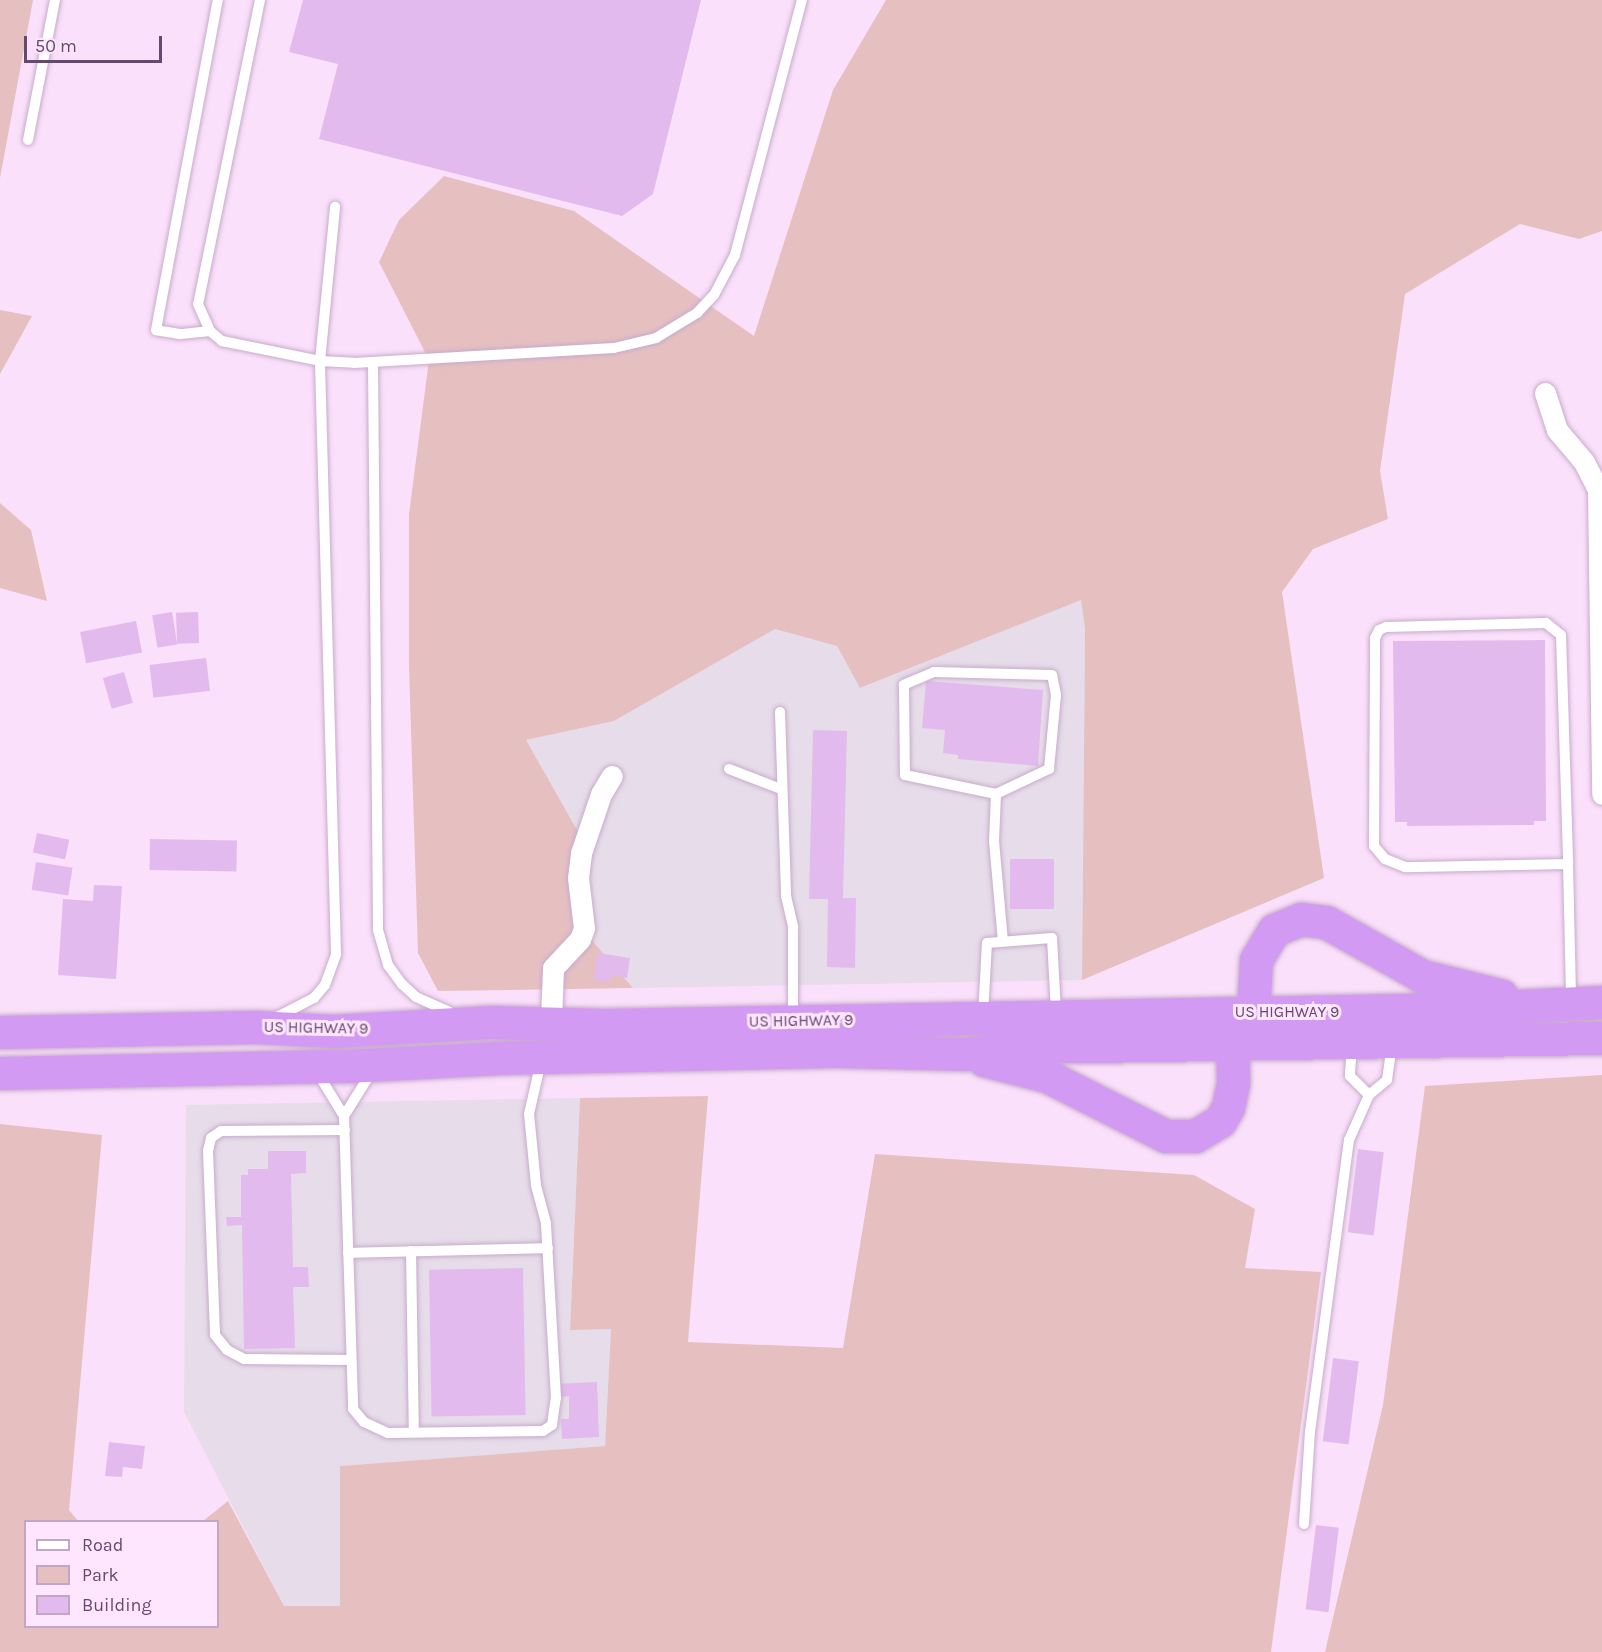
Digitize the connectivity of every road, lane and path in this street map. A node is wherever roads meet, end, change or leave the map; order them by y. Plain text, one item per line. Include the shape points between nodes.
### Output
1 (55, 0) edge
2 (218, 0) edge
3 (260, 0) edge
4 (802, 0) edge
5 (28, 140) dead end
6 (335, 207) dead end
7 (210, 331) junction
8 (320, 361) junction
9 (373, 363) junction
10 (1545, 393) dead end
11 (780, 712) dead end
12 (729, 769) dead end
13 (612, 776) dead end
14 (780, 789) junction
15 (996, 794) junction
16 (1602, 794) edge
17 (1568, 864) junction
18 (1003, 941) junction
19 (1587, 1002) edge
20 (1533, 1003) junction
21 (1056, 1016) junction
22 (983, 1017) junction
23 (551, 1021) junction
24 (792, 1021) junction
25 (490, 1022) junction
26 (1240, 1022) junction
27 (255, 1027) junction
28 (0, 1032) edge
29 (1602, 1038) edge
30 (1352, 1042) junction
31 (1392, 1042) junction
32 (965, 1054) junction
33 (542, 1057) junction
34 (376, 1065) junction
35 (312, 1067) junction
36 (0, 1073) edge
37 (1368, 1095) junction
38 (344, 1116) junction
39 (345, 1130) junction
40 (548, 1248) junction
41 (411, 1251) junction
42 (348, 1252) junction
43 (351, 1360) junction
44 (414, 1432) junction
45 (1304, 1524) dead end

1 - 5 lane
2 - 7 lane via 156,330 180,334
3 - 7 lane via 198,304
4 - 9 lane via 735,255 714,295 697,313 656,338 614,348
6 - 8 lane
7 - 8 lane via 230,344
8 - 9 lane
8 - 27 lane via 336,954 326,985 314,999
9 - 25 lane via 378,930 388,965 416,997 440,1010
10 - 16 street via 1557,430 1584,462 1599,490
11 - 14 lane
12 - 14 lane
13 - 23 street via 601,794 581,853 578,878 584,928 580,939 553,968
14 - 24 lane via 786,896 793,927
15 - 15 lane via 905,775 904,685 934,672 1052,675 1056,695 1049,769
15 - 18 lane via 994,841
17 - 17 lane via 1561,635 1546,623 1386,627 1375,638 1374,846 1385,860 1405,867
17 - 19 lane
18 - 21 lane via 1052,938
18 - 22 lane via 987,943
19 - 20 highway, US HIGHWAY 9
20 - 26 highway, US HIGHWAY 9
20 - 26 highway via 1429,979 1326,922 1300,919 1274,930 1263,944
21 - 22 highway, US HIGHWAY 9
21 - 26 highway, US HIGHWAY 9
22 - 24 highway, US HIGHWAY 9
23 - 24 highway, US HIGHWAY 9 via 604,1025
23 - 25 highway, US HIGHWAY 9
25 - 27 highway, US HIGHWAY 9 via 314,1031
26 - 30 highway, US HIGHWAY 9 via 1283,1042
26 - 32 highway, US HIGHWAY 9
26 - 32 highway via 1233,1083 1220,1120 1207,1131 1180,1138 1149,1130 1047,1076
27 - 28 highway, US HIGHWAY 9
29 - 31 highway, US HIGHWAY 9
30 - 31 highway, US HIGHWAY 9
30 - 37 lane via 1350,1076
31 - 37 lane via 1387,1080
32 - 33 highway, US HIGHWAY 9 via 841,1051
33 - 34 highway, US HIGHWAY 9
33 - 40 lane via 529,1113
34 - 35 highway, US HIGHWAY 9
34 - 38 lane
35 - 36 highway, US HIGHWAY 9
35 - 38 lane via 330,1088
37 - 45 lane via 1349,1140 1310,1432
38 - 39 lane
39 - 42 lane
39 - 43 lane via 221,1131 212,1138 208,1151 214,1335 226,1350 244,1359
40 - 41 lane
40 - 44 lane via 556,1398 552,1425 543,1431
41 - 42 lane
41 - 44 lane
42 - 43 lane
43 - 44 lane via 352,1409 364,1422 388,1433

